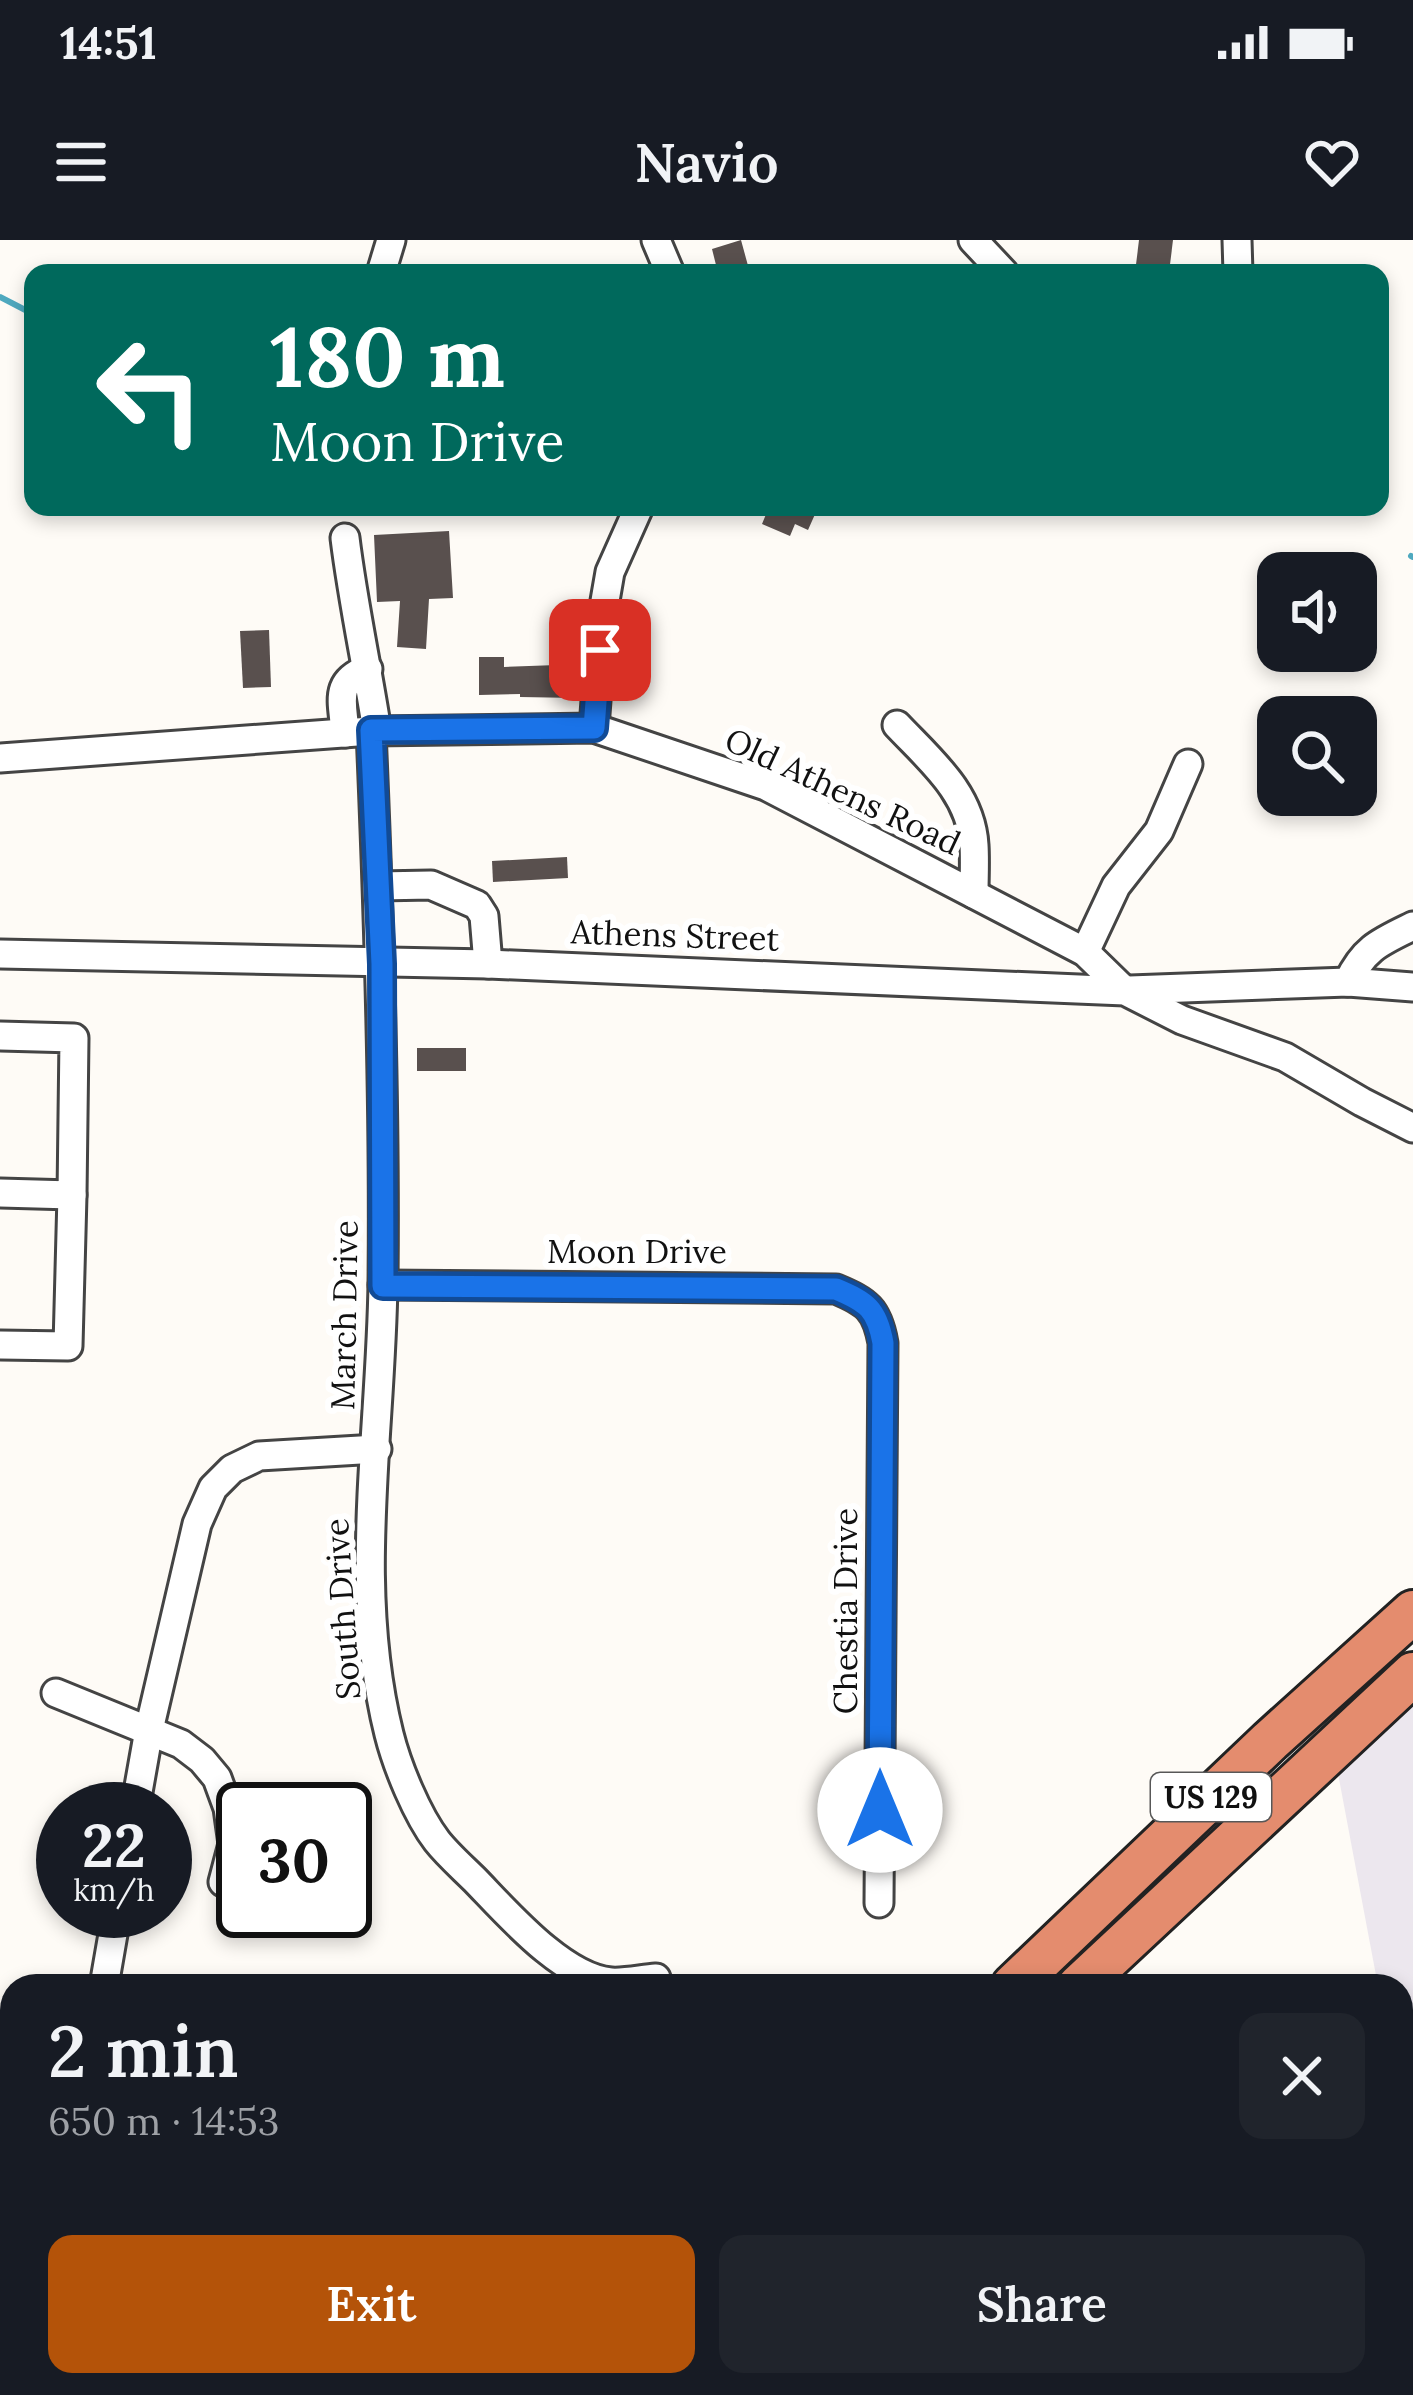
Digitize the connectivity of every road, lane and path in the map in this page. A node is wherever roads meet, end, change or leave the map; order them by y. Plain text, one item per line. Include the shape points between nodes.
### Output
1 (973, 240) edge
2 (996, 264) edge
3 (635, 516) edge
4 (346, 538) dead end
5 (897, 725) dead end
6 (594, 728) junction
7 (364, 731) junction
8 (0, 758) edge
9 (1188, 764) dead end
10 (378, 886) junction
11 (974, 894) junction
12 (1413, 926) edge
13 (1084, 952) junction
14 (0, 954) edge
15 (382, 964) junction
16 (488, 964) junction
17 (1348, 982) junction
18 (1413, 987) edge
19 (1125, 991) junction
20 (0, 1036) edge
21 (1413, 1128) edge
22 (0, 1193) edge
23 (72, 1195) junction
24 (383, 1286) junction
25 (879, 1319) joint
26 (0, 1345) edge
27 (377, 1449) junction
28 (1413, 1612) edge
29 (1412, 1678) edge
30 (56, 1694) dead end
31 (148, 1730) junction
32 (139, 1782) edge
33 (219, 1782) edge
34 (879, 1903) dead end
35 (112, 1938) edge
36 (106, 1974) edge
37 (586, 1974) edge
38 (1026, 1974) edge
39 (1092, 1974) edge

1 - 2 street
3 - 6 street via 610,572
4 - 7 street via 368,669
5 - 11 street via 965,806
6 - 7 street, Old Athens Road
6 - 11 street, Old Athens Road via 766,786
7 - 8 street, Old Athens Road
7 - 10 street
9 - 13 street via 1159,832 1116,886
10 - 15 street
10 - 16 street via 431,885 477,905
11 - 13 street, Old Athens Road
12 - 17 street via 1360,957
13 - 19 street, Old Athens Road
14 - 15 street, Athens Street
15 - 16 street, Athens Street
15 - 24 street, March Drive
16 - 19 street, Athens Street
17 - 18 street
17 - 19 street
19 - 21 street, Athens Street via 1285,1058
20 - 23 street via 74,1038
22 - 23 street
23 - 26 street via 68,1346
24 - 25 street, Moon Drive via 836,1289
24 - 27 street, March Drive
25 - 34 street, Chestia Drive
27 - 31 street, March Drive via 259,1456 213,1488 197,1524
27 - 37 street, South Drive via 371,1617 390,1739 409,1788 436,1840 540,1944
28 - 38 highway, US 129
29 - 39 highway, US 129
30 - 31 street
31 - 32 street, March Drive
31 - 33 street via 181,1744
35 - 36 street

